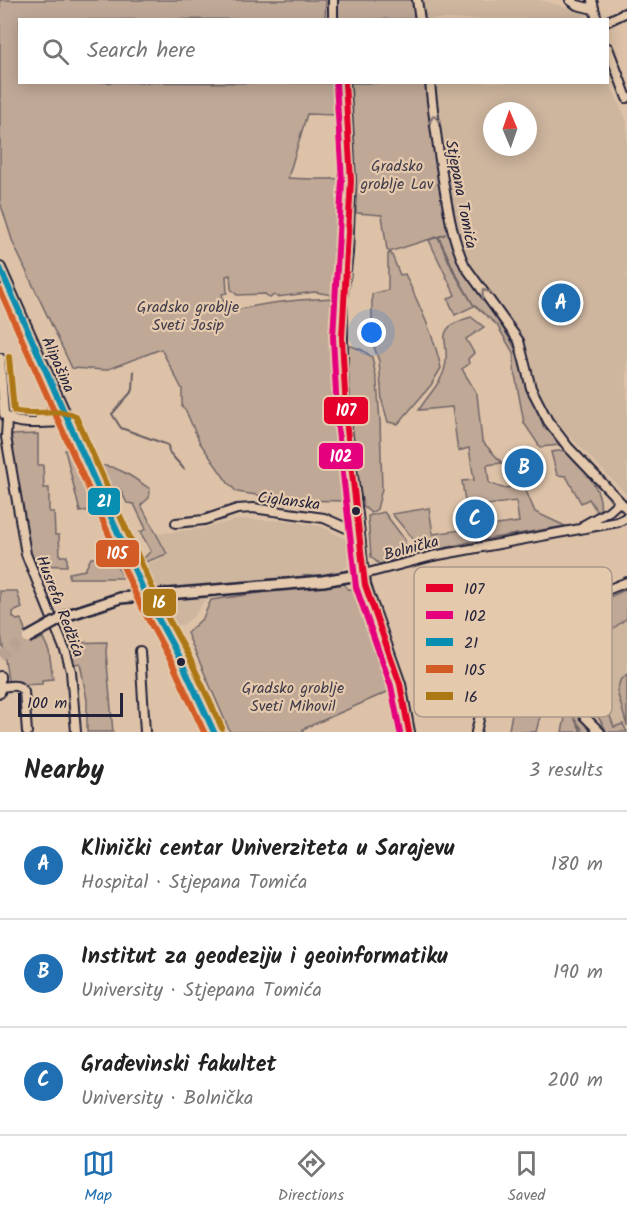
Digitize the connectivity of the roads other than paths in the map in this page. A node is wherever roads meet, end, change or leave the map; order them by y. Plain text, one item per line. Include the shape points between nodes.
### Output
1 (333, 0) edge
2 (417, 0) edge
3 (570, 0) edge
4 (593, 4) edge
5 (627, 12) edge
6 (333, 18) edge
7 (420, 18) edge
8 (609, 21) edge
9 (609, 51) edge
10 (345, 84) edge
11 (430, 84) edge
12 (627, 98) edge
13 (0, 268) edge
14 (0, 358) edge
15 (57, 396) junction
16 (7, 419) junction
17 (68, 421) junction
18 (39, 422) junction
19 (619, 502) junction
20 (627, 509) edge
21 (627, 517) edge
22 (176, 523) dead end
23 (577, 528) junction
24 (360, 534) junction
25 (364, 574) junction
26 (627, 582) edge
27 (612, 588) edge
28 (27, 638) tunnel mouth
29 (140, 651) dead end
30 (0, 676) edge
31 (1, 690) edge
32 (480, 717) edge
33 (586, 717) edge
34 (27, 732) edge
35 (76, 732) edge
36 (145, 732) edge
37 (214, 732) edge
38 (409, 732) edge
39 (476, 732) edge
40 (600, 732) edge

1 - 6 street
2 - 7 street
3 - 4 street
5 - 8 street
9 - 12 street
10 - 24 street via 351,191 343,371
19 -> 11 street, Stjepana Tomića via 548,421 531,388 519,340 465,266 456,247
13 - 15 main road, Alipašina
14 - 16 street, Husrefa Redžića
15 - 17 main road, Alipašina
15 - 18 main road via 52,413
16 - 18 street
16 - 35 street, Husrefa Redžića via 6,437 26,554 66,653
17 - 18 street
17 - 37 main road, Alipašina via 147,598
19 - 20 street, Stjepana Tomića
19 - 23 street, Bolnička
21 - 23 street, Bolnička
22 - 24 street, Ciglanska via 253,508 324,518
23 - 25 street, Bolnička via 433,556
24 - 25 street
25 - 28 main road, Bolnička, bridge via 120,598 68,615
25 - 38 main road via 400,684
26 - 27 street
29 - 36 street
30 - 31 street
31 - 34 street via 17,685 24,692
32 - 39 street
33 - 40 street

